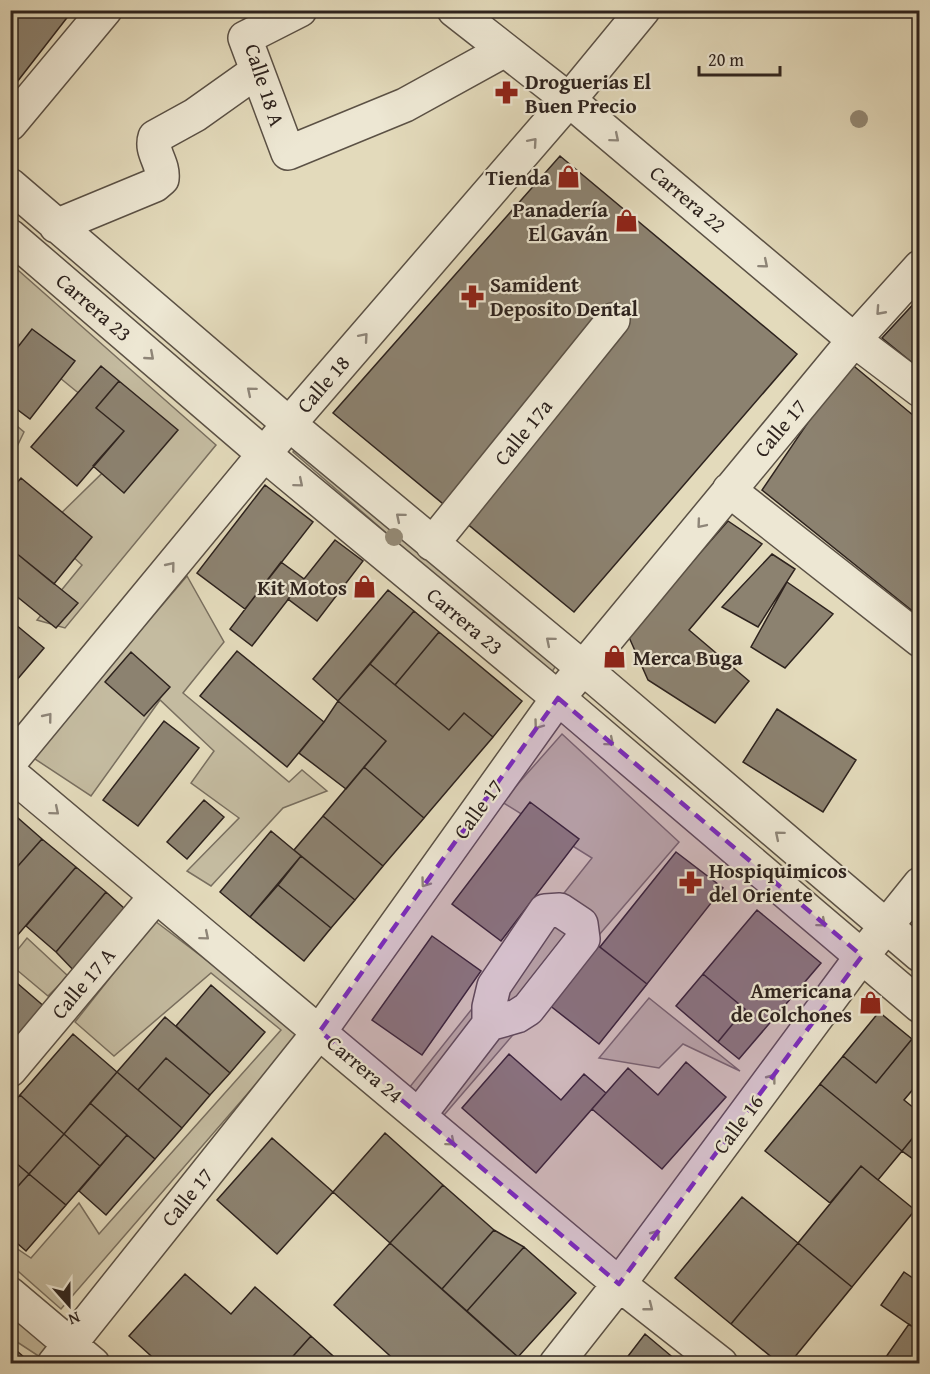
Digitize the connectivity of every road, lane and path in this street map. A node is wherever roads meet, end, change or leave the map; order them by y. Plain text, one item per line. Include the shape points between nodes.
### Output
1 (105, 10) edge
2 (300, 10) edge
3 (454, 10) edge
4 (643, 10) edge
5 (505, 50) junction
6 (257, 71) junction
7 (569, 100) junction
8 (10, 124) edge
9 (10, 185) edge
10 (56, 226) junction
11 (10, 236) edge
12 (920, 267) edge
13 (613, 320) dead end
14 (854, 340) junction
15 (920, 390) edge
16 (289, 424) junction
17 (264, 454) junction
18 (729, 490) junction
19 (432, 543) junction
20 (920, 640) edge
21 (582, 667) junction
22 (558, 698) junction
23 (10, 762) edge
24 (10, 773) edge
25 (920, 884) edge
26 (156, 896) junction
27 (885, 926) junction
28 (920, 955) edge
29 (862, 956) junction
30 (920, 1006) edge
31 (489, 1024) dead end
32 (320, 1031) junction
33 (10, 1070) edge
34 (420, 1115) junction
35 (619, 1284) junction
36 (10, 1294) edge
37 (72, 1357) edge
38 (556, 1364) edge
39 (721, 1364) edge

1 - 8 street
2 - 6 street, Calle 18 A via 245,38
3 - 5 street, Carrera 22
4 - 7 street, Calle 18
5 - 6 street, Calle 18 A via 405,105 288,153
5 - 7 street, Carrera 22
6 - 10 street via 195,115 155,137 153,150 163,172 155,185
7 -> 14 street, Carrera 22
16 -> 7 street, Calle 18
9 - 10 street, Carrera 23
16 -> 10 street, Carrera 23
11 -> 17 street, Carrera 23
12 -> 14 street, Calle 17
13 - 19 street, Calle 17a
14 - 15 street, Carrera 22
14 - 18 street, Calle 17
16 - 17 street, Calle 18
19 -> 16 street, Carrera 23
17 -> 22 street, Carrera 23
23 -> 17 street, Calle 18
18 - 20 street
18 -> 21 street, Calle 17
21 -> 19 street, Carrera 23
21 - 22 street, Calle 17
27 -> 21 street, Carrera 23
22 -> 29 street, Carrera 23
22 -> 32 street, Calle 17
24 -> 26 street, Carrera 24
25 - 27 street, Calle 16
26 -> 32 street, Carrera 24
26 - 33 street, Calle 17 A
27 - 28 street, Carrera 23
27 - 29 street, Calle 16
29 - 30 street, Carrera 23
35 -> 29 street, Calle 16
31 - 34 street
32 - 34 street, Carrera 24
32 - 37 street, Calle 17
34 -> 35 street, Carrera 24
35 - 38 street, Calle 16
35 -> 39 street, Carrera 24
36 - 37 street

